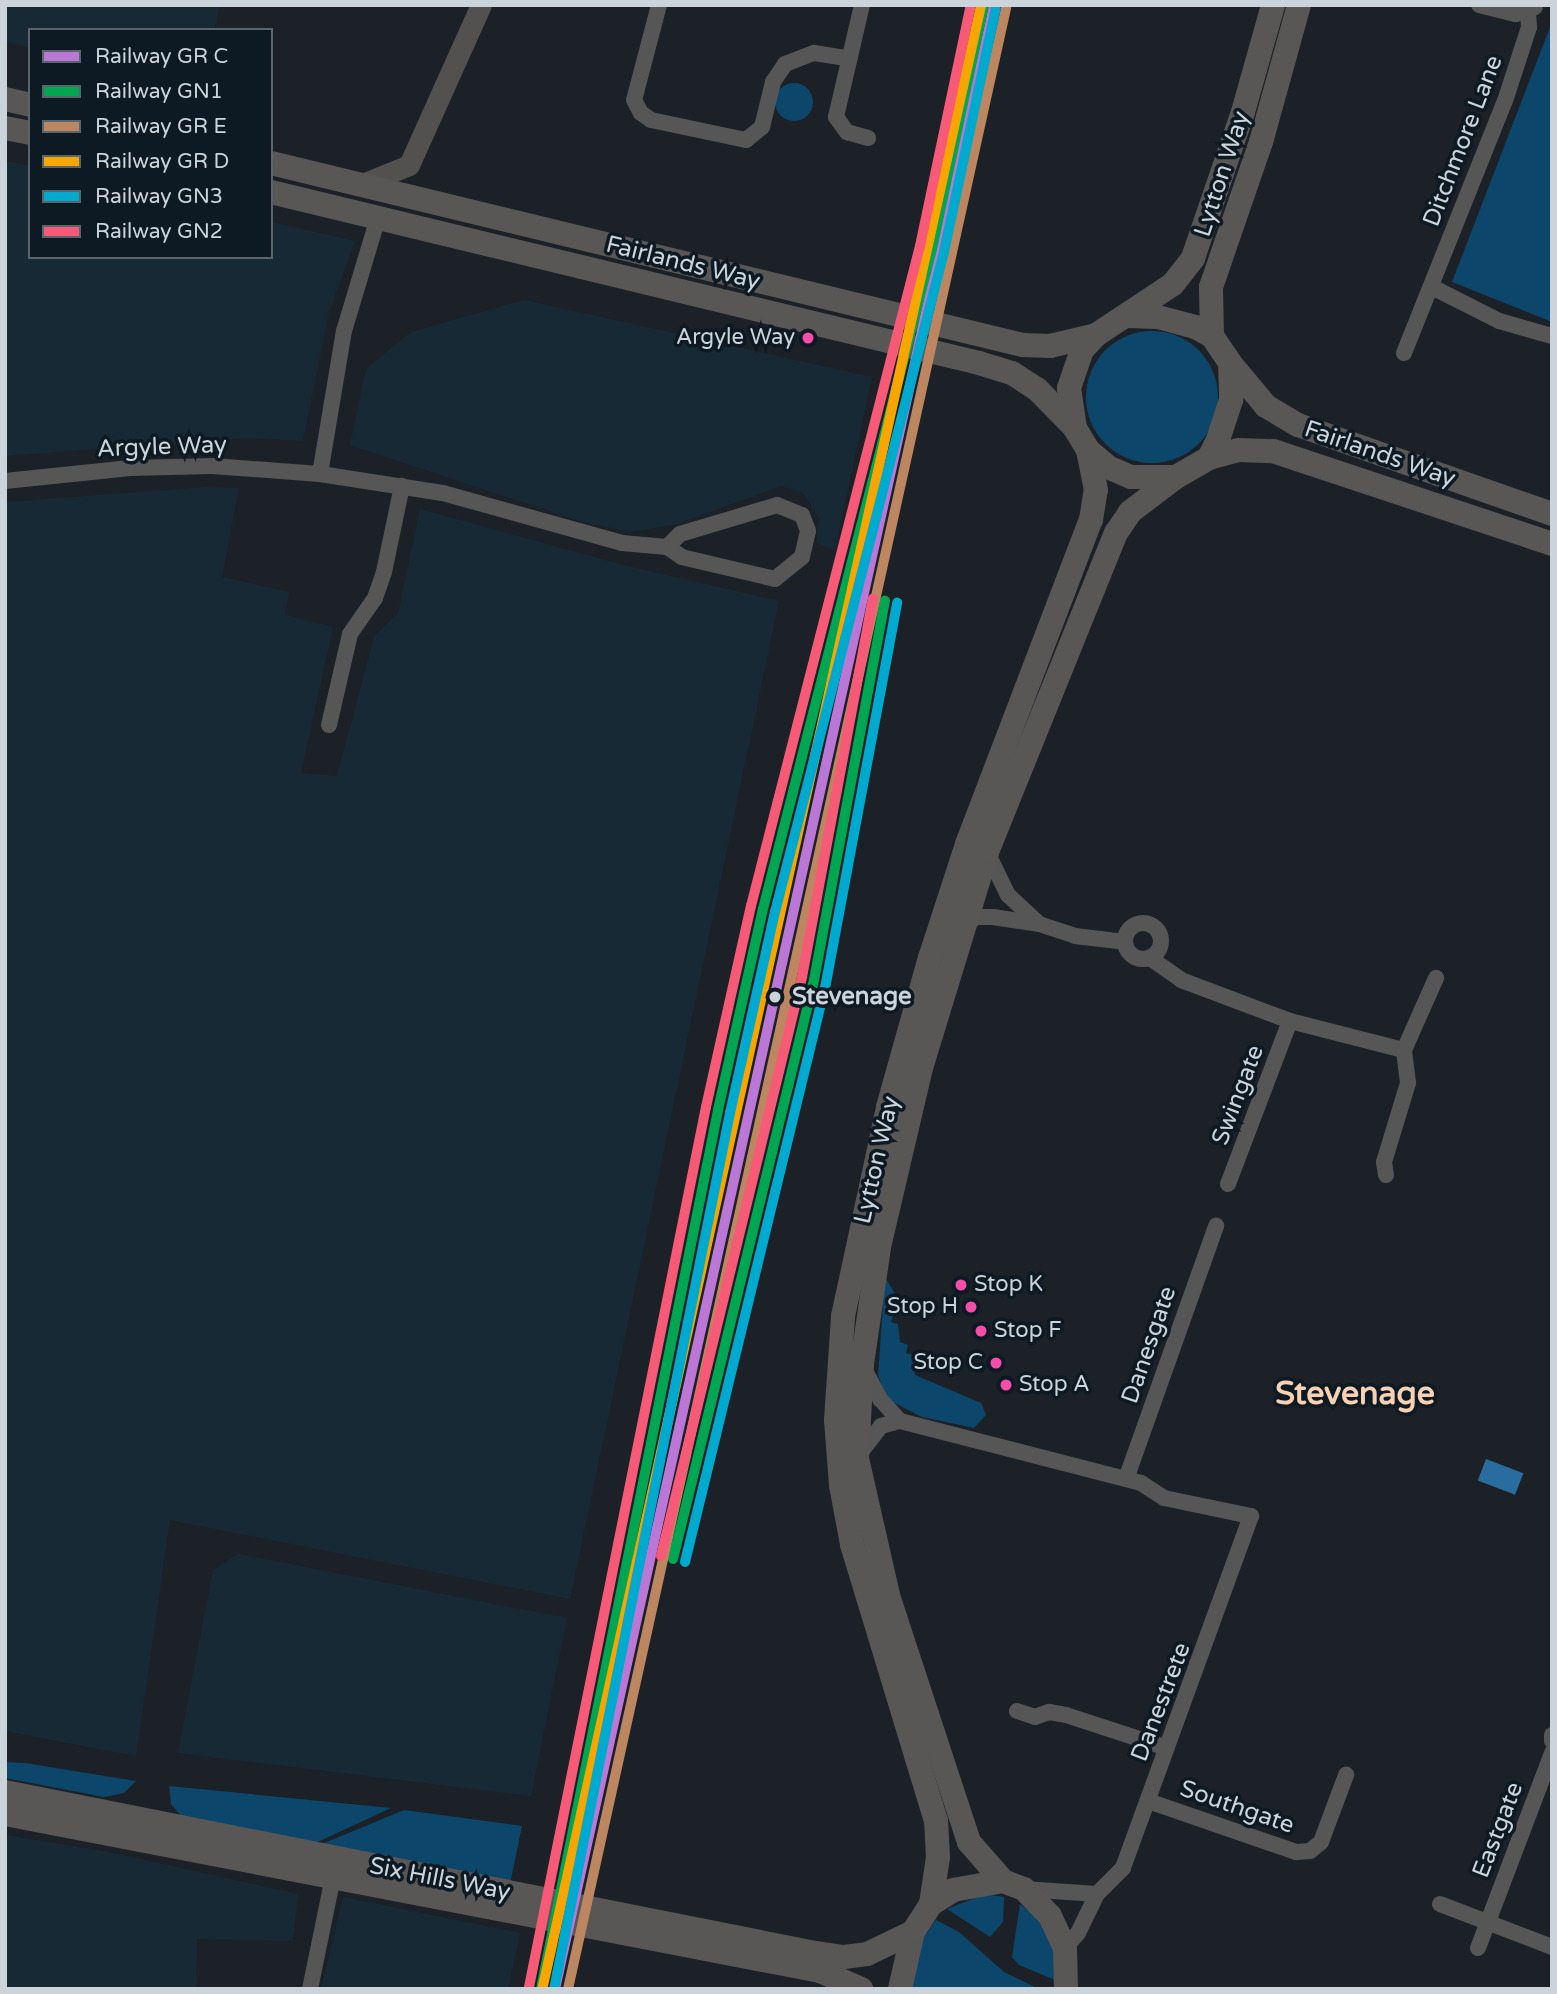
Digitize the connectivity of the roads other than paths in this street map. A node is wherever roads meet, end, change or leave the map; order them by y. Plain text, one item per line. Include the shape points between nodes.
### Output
1 (659, 5) edge
2 (862, 5) edge
3 (1273, 5) edge
4 (1299, 5) edge
5 (1479, 5) edge
6 (477, 7) edge
7 (1532, 8) edge
8 (850, 59) junction
9 (5, 100) edge
10 (28, 105) edge
11 (5, 128) edge
12 (28, 133) edge
13 (868, 138) dead end
14 (273, 163) edge
15 (410, 166) junction
16 (360, 185) junction
17 (273, 192) edge
18 (430, 202) junction
19 (378, 218) junction
20 (1432, 287) junction
21 (1128, 316) junction
22 (1096, 335) junction
23 (1212, 336) junction
24 (1552, 336) edge
25 (1404, 353) dead end
26 (1230, 363) junction
27 (1075, 428) junction
28 (1088, 450) junction
29 (1209, 458) junction
30 (320, 474) junction
31 (1176, 477) junction
32 (5, 481) edge
33 (402, 486) junction
34 (1552, 514) edge
35 (1552, 544) edge
36 (667, 547) junction
37 (328, 725) dead end
38 (987, 852) junction
39 (1039, 924) junction
40 (964, 925) junction
41 (1125, 942) junction
42 (1150, 957) junction
43 (1436, 978) dead end
44 (1290, 1021) junction
45 (1404, 1050) junction
46 (1386, 1175) dead end
47 (1228, 1184) dead end
48 (1216, 1226) dead end
49 (862, 1364) junction
50 (900, 1421) junction
51 (857, 1458) junction
52 (1126, 1479) junction
53 (1017, 1712) dead end
54 (1552, 1735) edge
55 (1552, 1741) edge
56 (1167, 1748) junction
57 (1552, 1753) edge
58 (1346, 1775) dead end
59 (5, 1792) edge
60 (1148, 1801) junction
61 (5, 1814) edge
62 (333, 1877) junction
63 (1014, 1885) junction
64 (1097, 1894) junction
65 (930, 1904) junction
66 (1440, 1904) dead end
67 (526, 1905) junction
68 (1488, 1923) junction
69 (632, 1926) junction
70 (913, 1932) junction
71 (1552, 1947) edge
72 (1065, 1948) junction
73 (1478, 1948) dead end
74 (1069, 1986) edge
75 (310, 1989) edge
76 (861, 1989) edge
77 (900, 1989) edge

1 - 8 street via 634,100 640,113 651,120 746,140 760,132 773,82 785,64 814,53
2 - 8 street
3 - 21 main road, Lytton Way via 1240,124 1193,258 1174,284
4 - 23 main road, Lytton Way via 1261,142 1211,287
5 - 7 street via 1504,13
6 - 15 street
7 - 20 street, Ditchmore Lane via 1505,101
8 - 13 street via 836,117 847,132
9 - 10 main road
11 - 12 main road
14 - 16 main road, Fairlands Way
15 - 16 street
15 - 18 street
16 - 18 main road, Fairlands Way
17 - 19 main road, Fairlands Way
18 - 22 main road, Fairlands Way via 1023,345 1050,346
19 - 27 main road, Fairlands Way via 1001,369 1037,389
19 - 30 street via 344,331
20 - 24 street via 1499,321
20 - 25 street, Ditchmore Lane
21 - 22 main road, Lytton Way
21 - 23 main road via 1177,320
22 - 27 main road, Lytton Way via 1073,368 1069,388
23 - 26 main road
26 - 29 main road via 1228,415
26 - 34 main road, Fairlands Way via 1279,417
27 - 28 main road, Lytton Way
28 - 31 main road, Lytton Way via 1108,467 1131,477
28 - 65 main road, Lytton Way via 1096,490 1091,520 967,844 898,1070 843,1316 837,1389 841,1485 855,1556 936,1821 938,1857
29 - 31 main road, Lytton Way
29 - 35 main road, Fairlands Way via 1238,450 1273,451
30 - 32 street, Argyle Way via 171,467
30 - 33 street, Argyle Way
31 - 38 main road via 1130,512 1116,533
33 - 36 street, Argyle Way via 622,543
33 - 37 street via 384,572 375,598 350,634
36 - 36 street, Argyle Way via 680,534 777,505 802,515 807,531 802,557 775,579 682,557
38 - 39 street via 1008,895
38 - 40 main road
39 - 40 street via 985,917
39 - 41 street via 1075,936
40 - 49 main road via 918,1079 879,1247
41 - 42 street via 1137,958
41 - 42 street via 1134,925 1155,927 1160,947
42 - 44 street, Swingate via 1181,980
43 - 45 street
44 - 45 street, Swingate
44 - 47 street, Swingate
45 - 46 street via 1408,1083 1384,1163
48 - 52 street, Danesgate
49 - 50 street via 881,1401
49 - 51 main road
50 - 51 street via 873,1433
50 - 52 street
51 - 63 main road via 888,1595 961,1823 975,1853
52 - 56 street, Danestrete via 1164,1498 1251,1517
53 - 56 street via 1035,1717 1049,1712 1066,1716
54 - 55 street
56 - 60 street, Danestrete
57 - 68 street, Eastgate
58 - 60 street, Southgate via 1321,1842 1310,1851 1296,1852
59 - 67 main road, Six Hills Way
60 - 64 street, Danestrete via 1123,1868
61 - 62 main road, Six Hills Way
62 - 67 main road, Six Hills Way
62 - 75 street
63 - 64 street
63 - 65 main road via 953,1890
63 - 72 main road via 1051,1916
64 - 72 street, Danestrete via 1078,1933
65 - 70 main road
66 - 68 street
67 - 69 main road, Six Hills Way
68 - 71 street
68 - 73 street, Eastgate
69 - 70 main road, Six Hills Way via 844,1957 884,1948
69 - 76 main road, Six Hills Way via 820,1971
70 - 77 main road
72 - 74 main road

